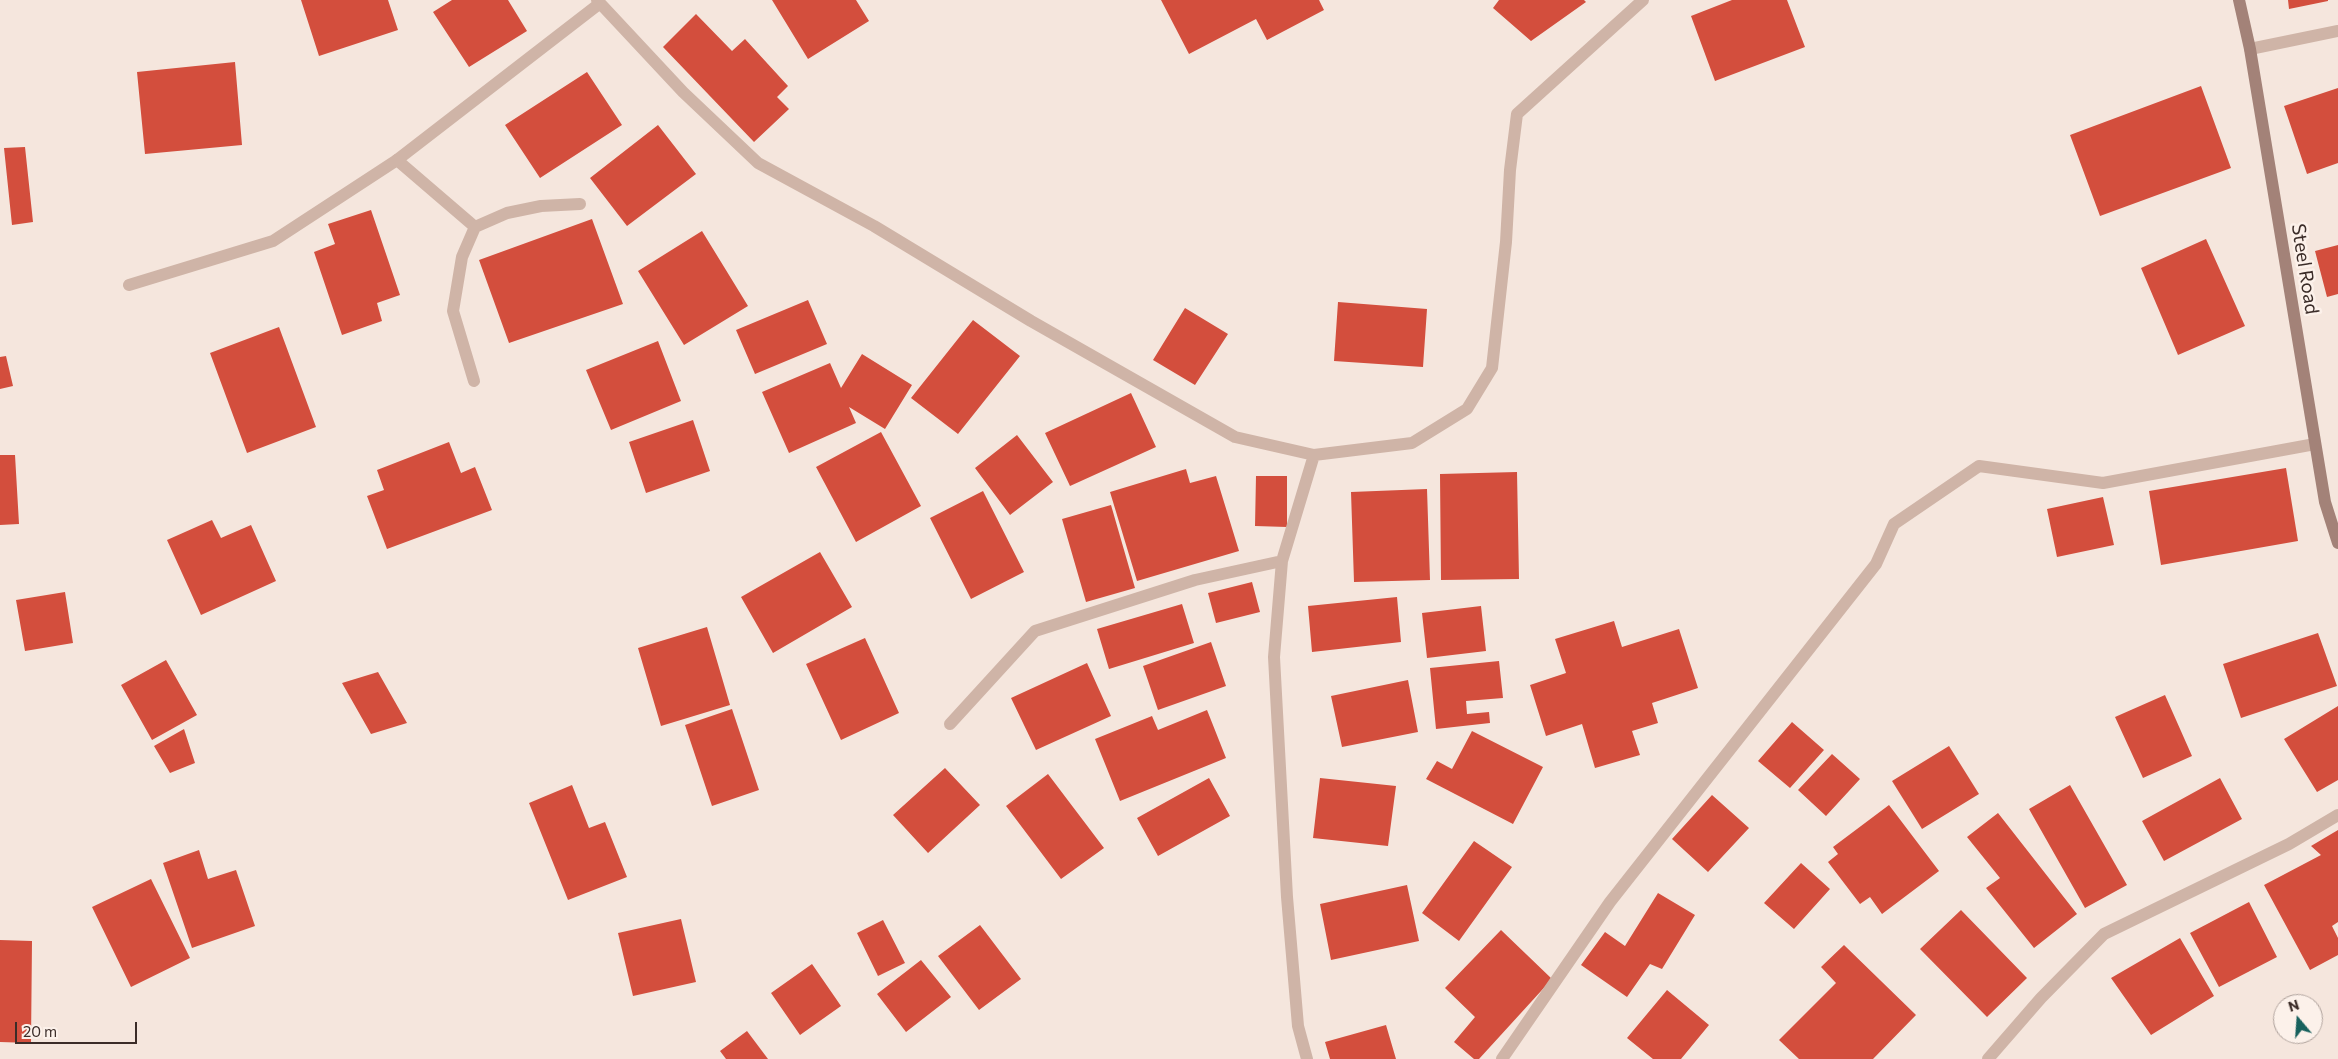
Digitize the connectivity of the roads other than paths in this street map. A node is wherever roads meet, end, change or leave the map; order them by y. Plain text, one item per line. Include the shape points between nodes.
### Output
1 (1643, 0) edge
2 (2239, 0) edge
3 (598, 2) edge
4 (2338, 31) edge
5 (2250, 49) junction
6 (397, 160) junction
7 (580, 204) dead end
8 (475, 227) junction
9 (129, 285) dead end
10 (474, 380) dead end
11 (2315, 444) junction
12 (1314, 455) junction
13 (2338, 543) edge
14 (1282, 561) junction
15 (950, 724) dead end
16 (2338, 815) edge
17 (1306, 1059) edge
18 (1502, 1059) edge
19 (1988, 1059) edge

1 - 12 street via 1517,114 1492,368 1467,409 1412,443
2 - 5 street, Steel Road
3 - 6 street
3 - 12 street via 683,92 758,162 1235,437
4 - 5 street
5 - 11 street, Steel Road
6 - 8 street
6 - 9 street via 273,241
7 - 8 street via 541,206 507,213
8 - 10 street via 462,257 453,311
11 - 13 street, Steel Road via 2325,502
11 - 18 street via 2103,483 1979,466 1894,524 1876,564 1610,902
12 - 14 street
14 - 15 street via 1195,580 1035,631
14 - 17 street via 1274,657 1287,896 1298,1026
16 - 19 street via 2289,844 2104,934 2041,998

